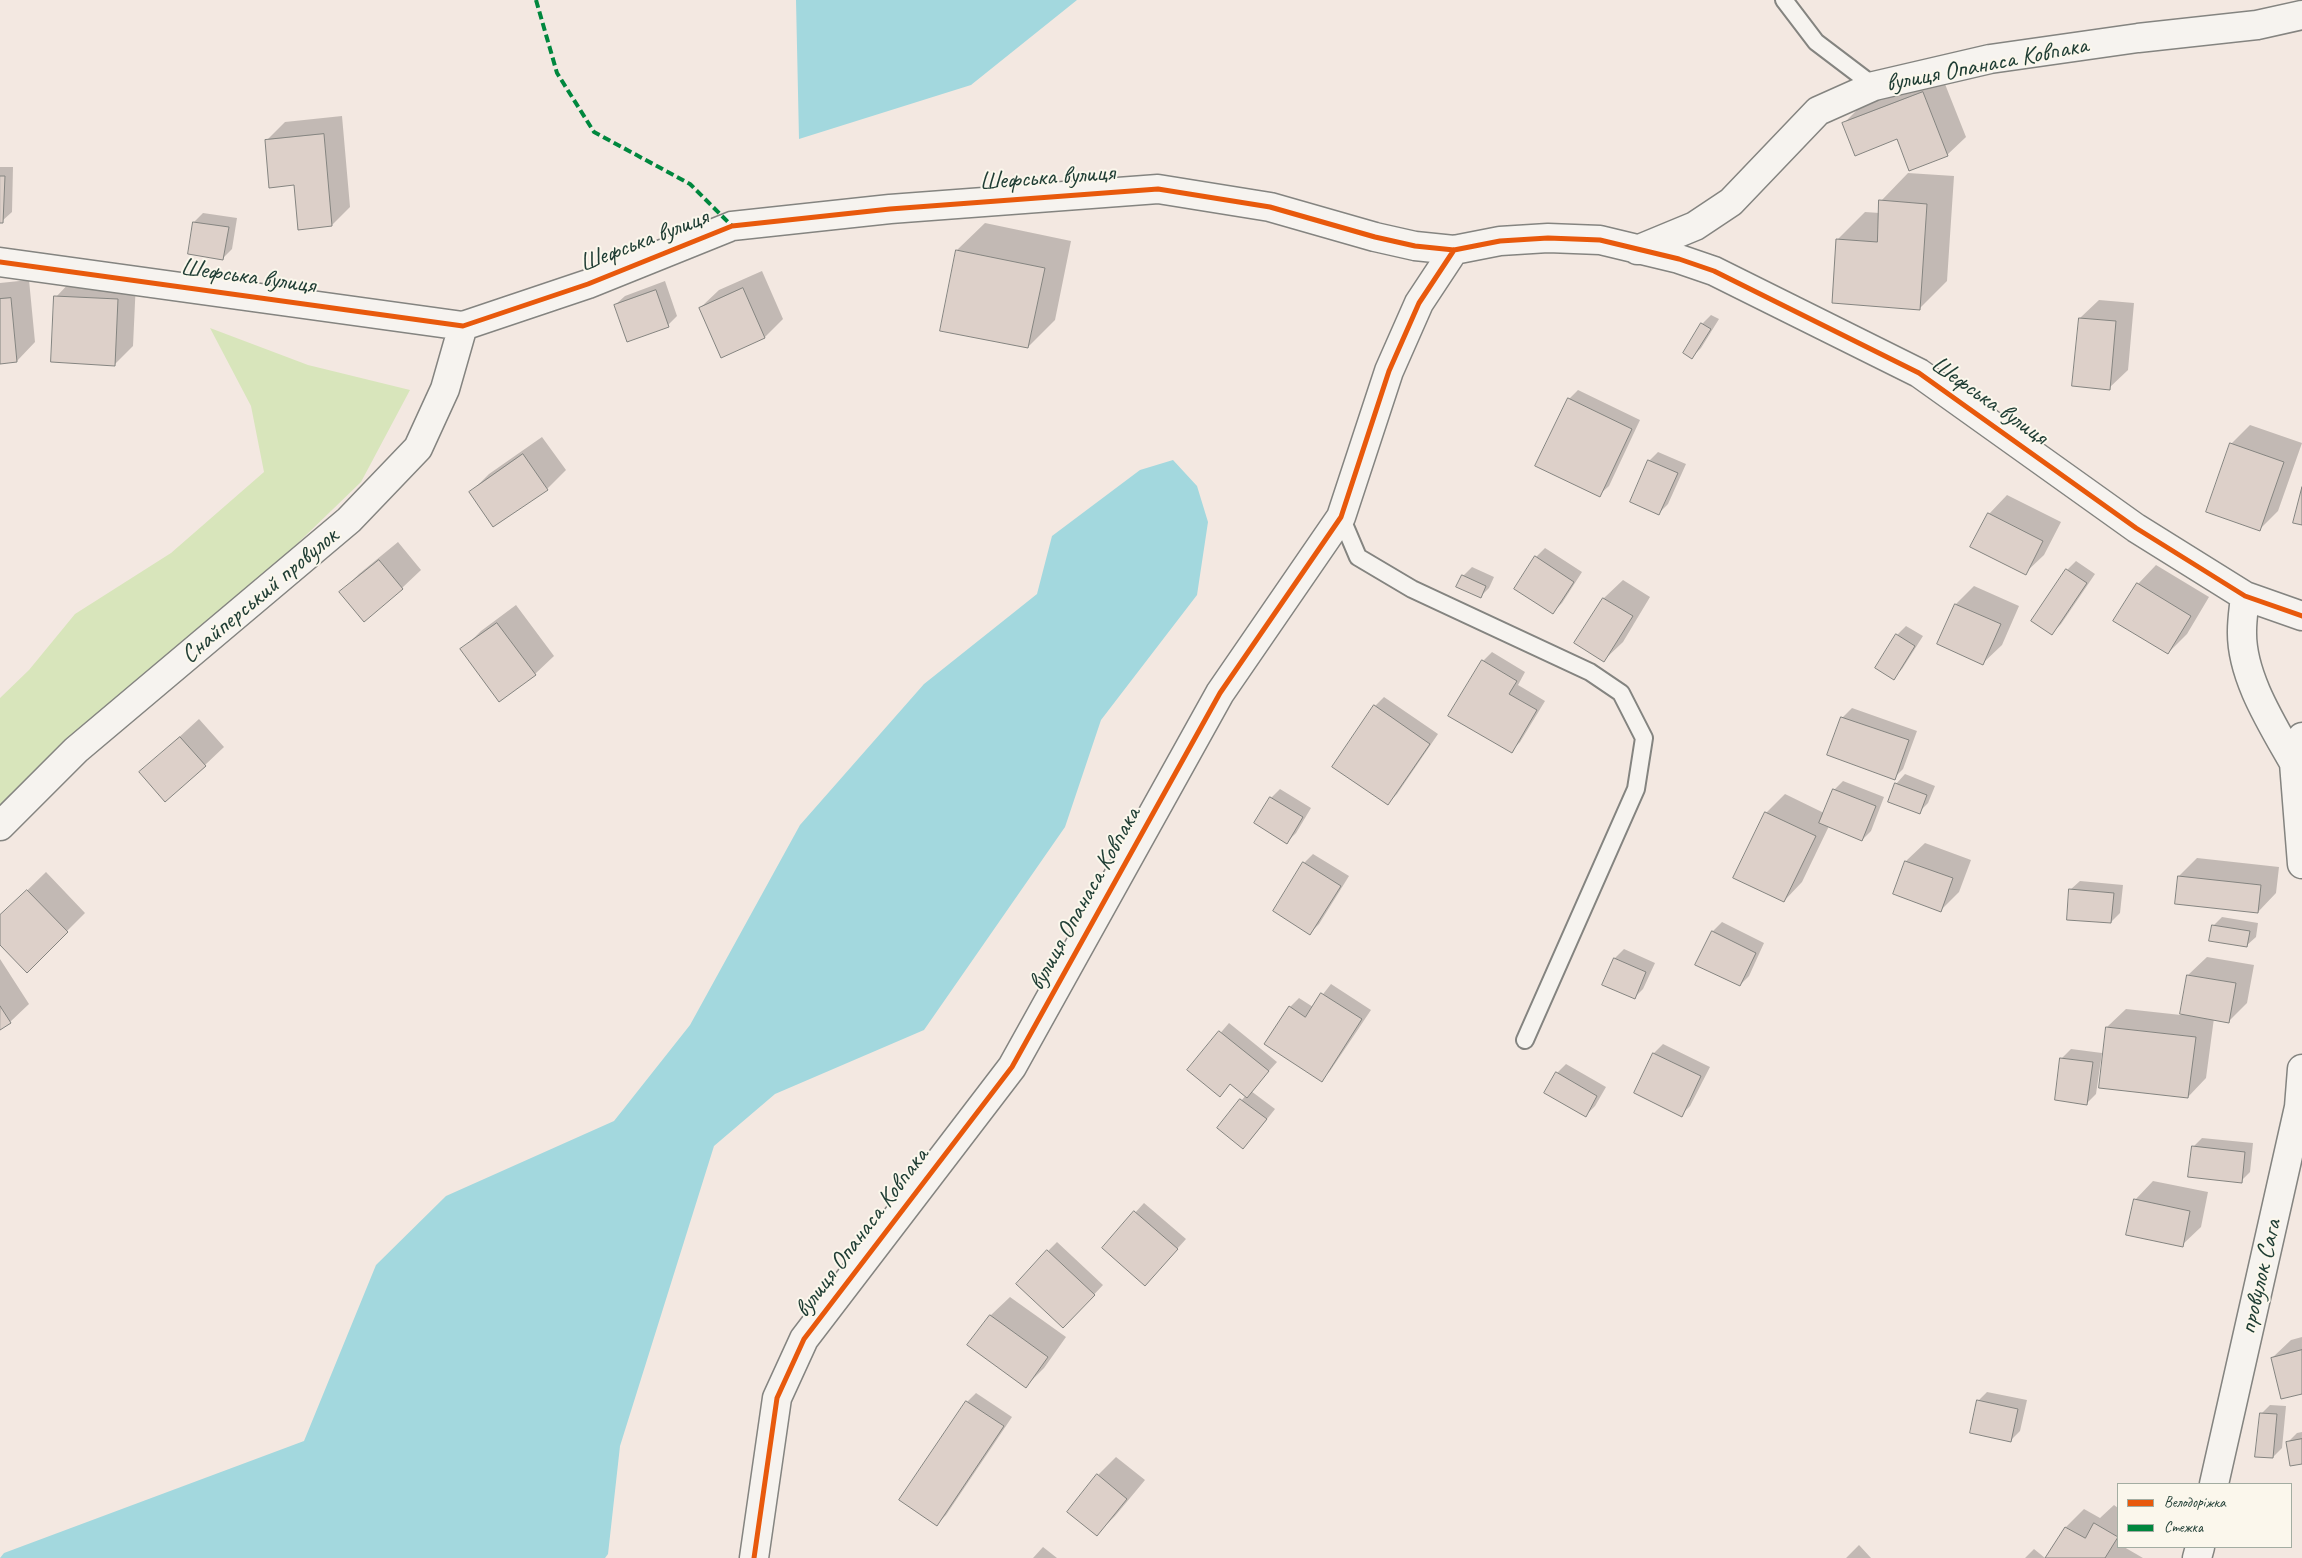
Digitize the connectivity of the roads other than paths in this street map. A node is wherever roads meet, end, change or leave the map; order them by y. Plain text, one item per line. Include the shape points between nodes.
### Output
1 (1784, 0) edge
2 (2302, 15) edge
3 (1874, 86) junction
4 (1454, 250) junction
5 (1637, 250) junction
6 (0, 262) edge
7 (463, 326) junction
8 (1341, 517) junction
9 (2245, 596) junction
10 (2302, 616) edge
11 (2302, 737) edge
12 (2294, 763) junction
13 (0, 826) edge
14 (2302, 864) edge
15 (1524, 1040) dead end
16 (2302, 1068) edge
17 (2214, 1483) edge
18 (754, 1558) edge

1 - 3 lane via 1816,42
2 - 3 street, вулиця Опанаса Ковпака via 2257,25 1990,59
3 - 5 street, вулиця Опанаса Ковпака via 1818,111 1731,202 1695,226
4 - 5 street, Шефська вулиця via 1500,241 1548,238 1600,240
4 - 7 street, Шефська вулиця via 1375,237 1270,207 1158,189 890,209 732,226 588,284
4 - 8 street, вулиця Опанаса Ковпака via 1419,303 1390,371
5 - 9 street, Шефська вулиця via 1714,271 1919,373 2136,528
6 - 7 street, Шефська вулиця
7 - 13 street, Снайперський провулок via 445,389 418,448 349,520 76,750
8 - 15 lane via 1358,557 1412,589 1590,672 1621,693 1644,738 1636,789
8 - 18 street, вулиця Опанаса Ковпака via 1220,693 1012,1068 804,1339 777,1398
9 - 10 street, Шефська вулиця
9 - 12 street via 2242,632 2246,659 2263,708
11 - 12 street
12 - 14 street
16 - 17 street, провулок Сага via 2299,1107

